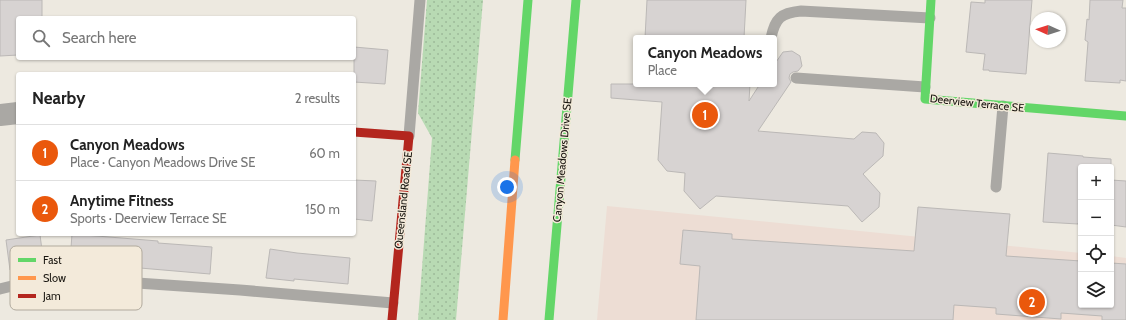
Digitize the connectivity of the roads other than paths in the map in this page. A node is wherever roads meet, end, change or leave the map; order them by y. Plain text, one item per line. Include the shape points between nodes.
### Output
1 (420, 0) edge
2 (528, 0) edge
3 (576, 0) edge
4 (931, 0) edge
5 (930, 18) junction
6 (772, 35) edge
7 (796, 78) dead end
8 (925, 87) junction
9 (1003, 106) junction
10 (16, 113) edge
11 (0, 115) edge
12 (1126, 116) edge
13 (356, 132) edge
14 (409, 136) junction
15 (996, 187) dead end
16 (142, 284) edge
17 (10, 287) edge
18 (0, 289) edge
19 (393, 303) junction
20 (392, 320) edge
21 (503, 320) edge
22 (548, 320) edge

1 - 14 lane
2 - 21 street
3 - 22 street, Canyon Meadows Drive SE
4 - 5 street, Deerview Terrace SE
5 - 6 lane via 790,12 780,17 773,27
5 - 8 street, Deerview Terrace SE
7 - 8 lane
8 - 9 street, Deerview Terrace SE via 924,99
9 - 12 street, Deerview Terrace SE
9 - 15 lane
10 - 11 street
13 - 14 street, Queensland Road SE
14 - 19 street, Queensland Road SE
16 - 19 lane
17 - 18 lane
19 - 20 street, Queensland Road SE

